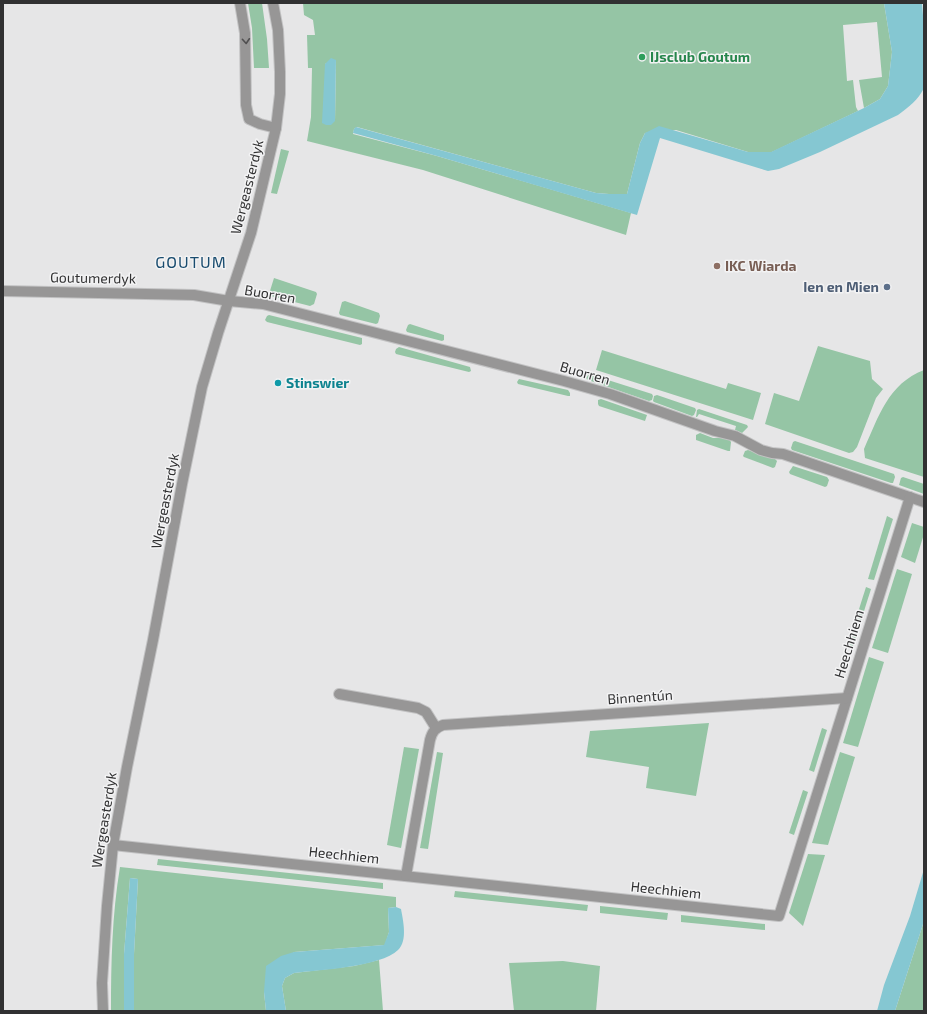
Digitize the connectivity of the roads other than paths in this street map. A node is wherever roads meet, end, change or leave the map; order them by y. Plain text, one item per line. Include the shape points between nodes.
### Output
1 (240, 3) edge
2 (273, 3) edge
3 (276, 128) junction
4 (3, 291) edge
5 (229, 301) junction
6 (910, 497) junction
7 (924, 502) edge
8 (338, 694) dead end
9 (847, 698) junction
10 (436, 728) junction
11 (114, 845) junction
12 (406, 876) junction
13 (103, 1011) edge

1 -> 3 street via 245,33 246,105 249,119
2 - 3 street, Wergeasterdyk via 278,30 280,72
3 - 5 street, Wergeasterdyk via 251,233
4 - 5 street, Goutumerdyk via 194,295
5 - 6 street, Buorren via 263,304 602,392 735,436 761,450 783,454
5 - 11 street, Wergeasterdyk via 202,387 195,420
6 - 7 street, Buorren
6 - 9 street, Heechhiem
8 - 10 street via 418,708 426,712
9 - 10 street, Binnentún via 465,723
9 - 12 street, Heechhiem via 779,916
10 - 12 street via 430,740
11 - 12 street, Heechhiem
11 - 13 street, Wergeasterdyk via 106,906

